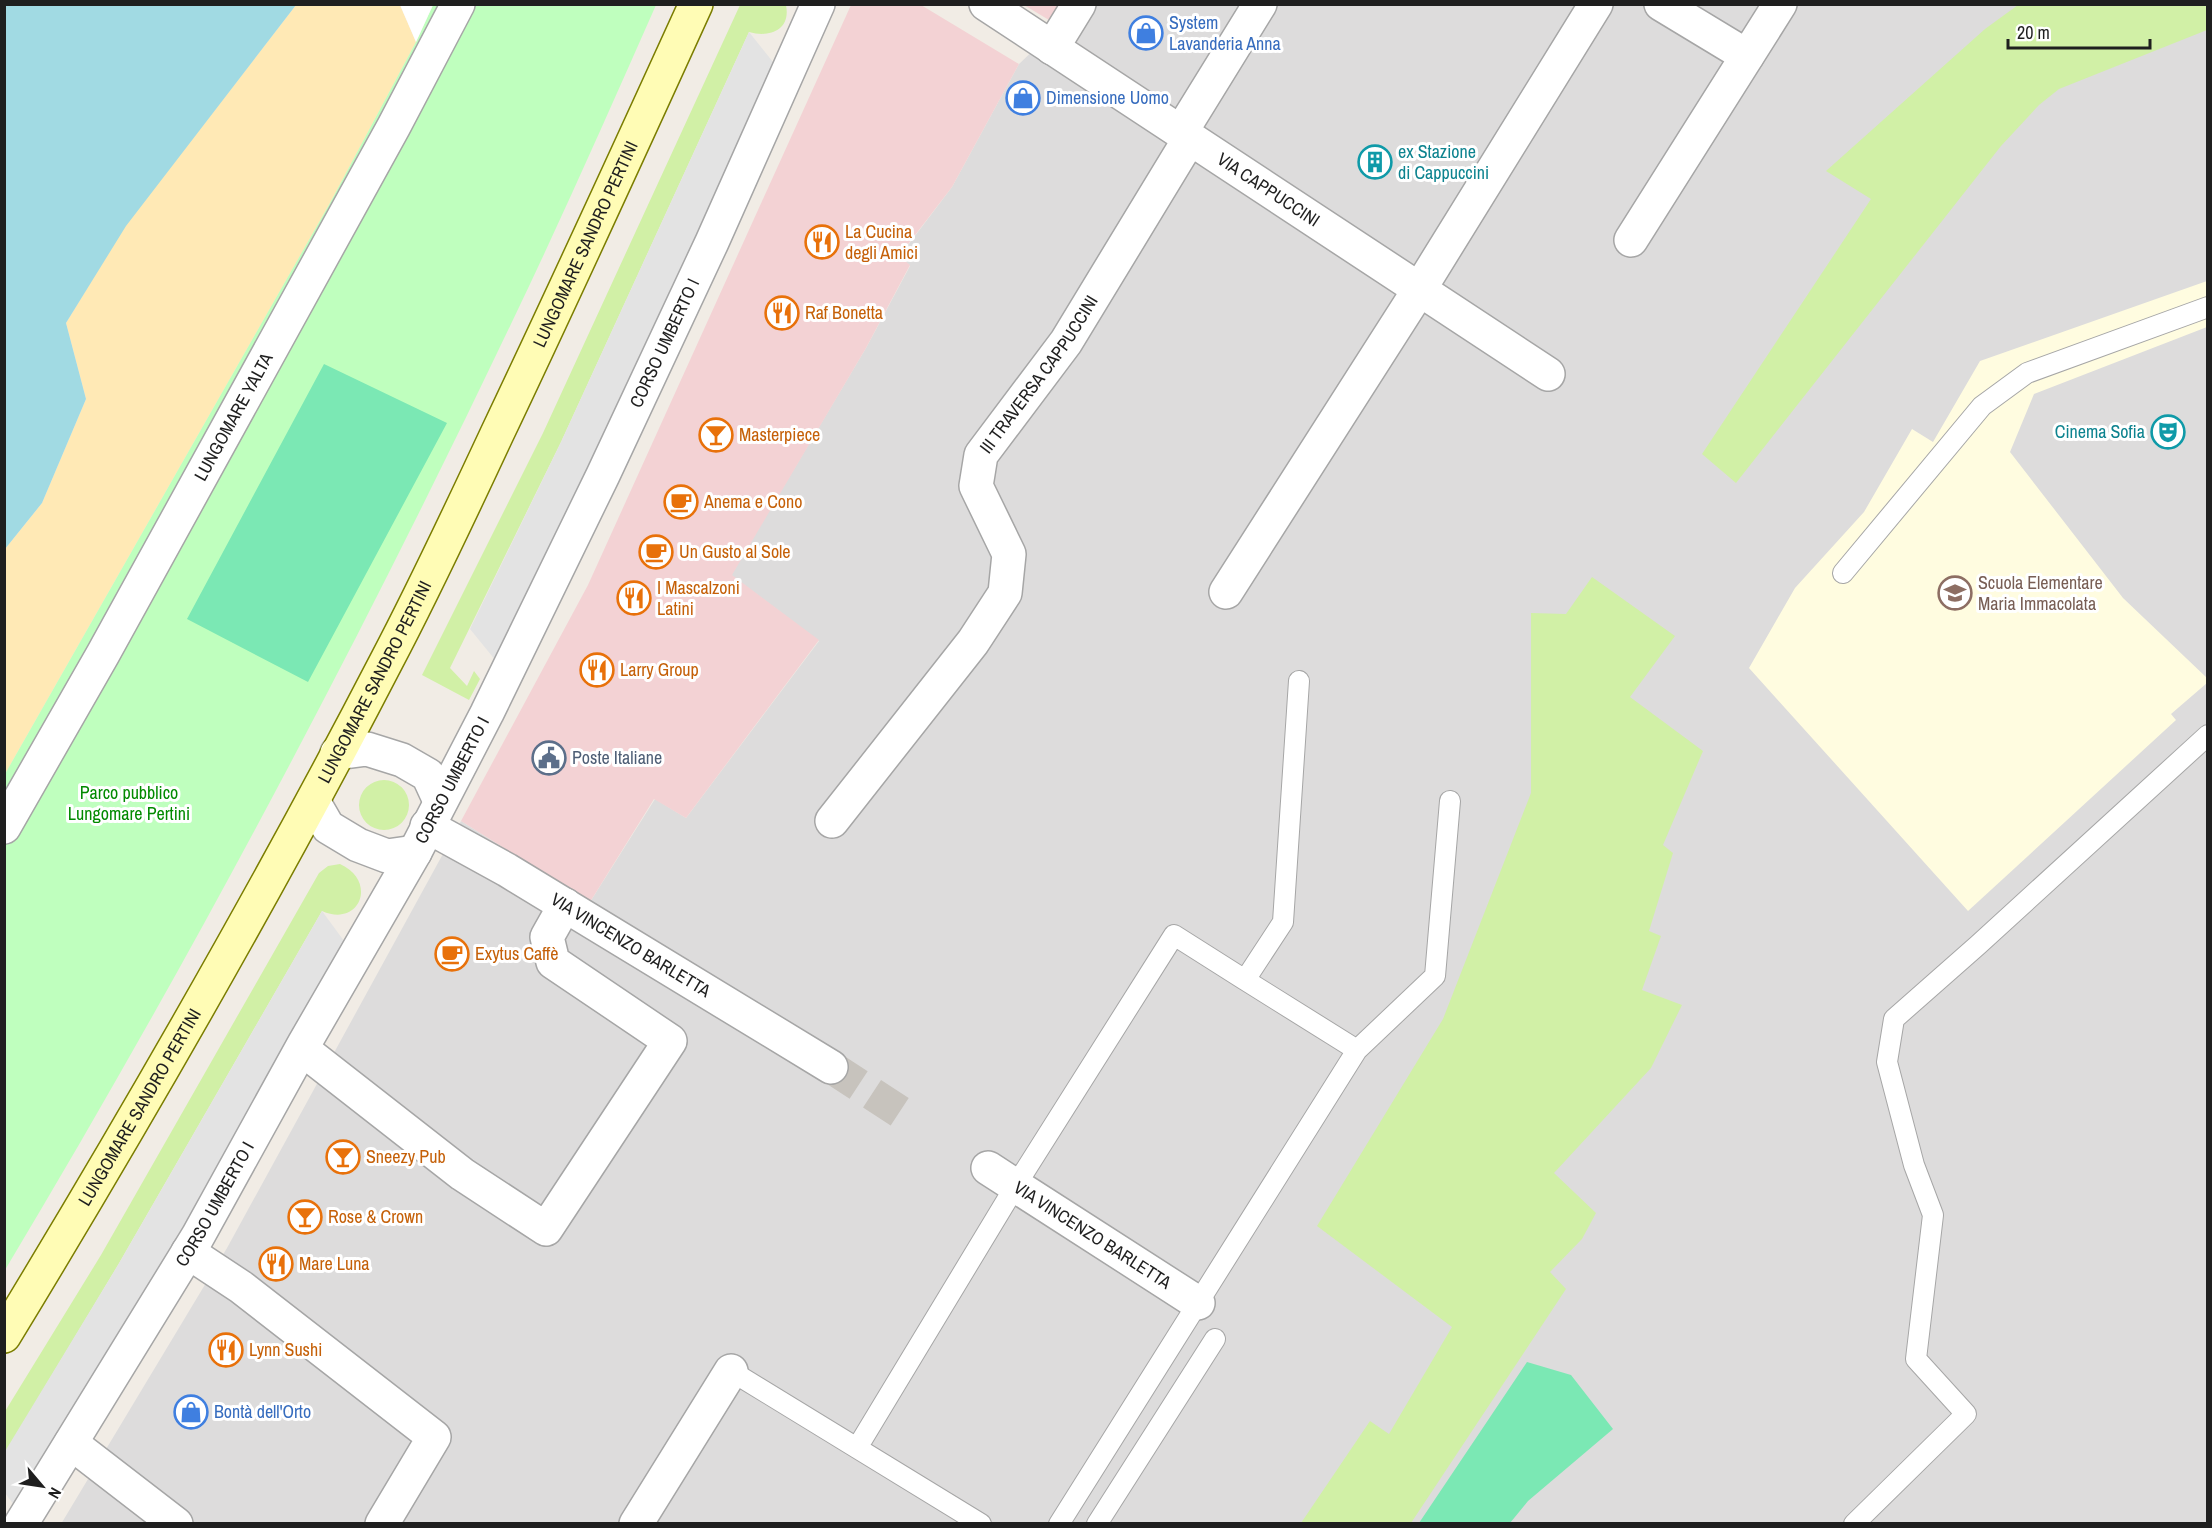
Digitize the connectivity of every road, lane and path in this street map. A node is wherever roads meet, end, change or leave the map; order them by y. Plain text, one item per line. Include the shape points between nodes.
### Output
1 (458, 4) edge
2 (696, 4) edge
3 (818, 4) edge
4 (986, 4) edge
5 (1079, 4) edge
6 (1260, 4) edge
7 (1596, 4) edge
8 (1661, 4) edge
9 (1780, 4) edge
10 (1053, 48) junction
11 (1747, 56) junction
12 (1185, 135) junction
13 (1631, 240) dead end
14 (1419, 291) junction
15 (2208, 307) edge
16 (1548, 374) dead end
17 (1843, 573) dead end
18 (1226, 592) dead end
19 (1299, 681) dead end
20 (2208, 735) edge
21 (337, 753) junction
22 (313, 801) junction
23 (1450, 801) dead end
24 (832, 821) dead end
25 (427, 826) junction
26 (4, 827) edge
27 (565, 905) junction
28 (1245, 980) junction
29 (302, 1049) junction
30 (1357, 1050) junction
31 (831, 1067) tunnel mouth
32 (988, 1168) dead end
33 (1016, 1185) junction
34 (188, 1252) junction
35 (1198, 1303) junction
36 (4, 1336) edge
37 (1215, 1339) dead end
38 (731, 1371) joint
39 (71, 1443) junction
40 (857, 1448) junction
41 (21, 1524) edge
42 (176, 1524) edge
43 (382, 1524) edge
44 (636, 1524) edge
45 (981, 1524) edge
46 (1059, 1524) edge
47 (1096, 1524) edge
48 (1854, 1524) edge

1 - 26 street, LUNGOMARE YALTA via 103,654
2 - 21 street, LUNGOMARE SANDRO PERTINI via 563,297 425,586
3 - 25 street, CORSO UMBERTO I via 603,475
4 - 10 street, VIA CAPPUCCINI
5 - 10 street
6 - 12 street, III TRAVERSA CAPPUCCINI
7 - 14 street
8 - 11 street
9 - 11 street
10 - 12 street, VIA CAPPUCCINI
11 - 13 street
12 - 14 street, VIA CAPPUCCINI
12 - 24 street, III TRAVERSA CAPPUCCINI via 1066,342 981,455 976,486 1009,554 1005,593 973,642
14 - 16 street, VIA CAPPUCCINI
14 - 18 street
15 - 17 lane via 2027,373 1982,406
19 - 28 lane via 1283,922
20 - 48 lane via 1894,1019 1887,1062 1914,1165 1933,1215 1916,1359 1966,1414
21 - 22 street, LUNGOMARE SANDRO PERTINI
21 - 25 street via 367,749 402,760 428,775
22 - 25 street via 328,827 387,856
22 - 36 street, LUNGOMARE SANDRO PERTINI via 90,1194
23 - 30 lane via 1435,976
25 - 27 street, VIA VINCENZO BARLETTA
25 - 29 street, CORSO UMBERTO I
27 - 29 street via 547,937 553,962 670,1041 546,1229 462,1174
27 - 31 street, VIA VINCENZO BARLETTA
28 - 30 lane
28 - 33 lane via 1174,935
29 - 34 street, CORSO UMBERTO I
30 - 35 lane
32 - 33 street, VIA VINCENZO BARLETTA
33 - 35 street, VIA VINCENZO BARLETTA
33 - 40 lane
34 - 39 street, CORSO UMBERTO I
34 - 43 street via 241,1287 434,1437
35 - 46 lane
37 - 47 lane
38 - 40 lane
38 - 44 street
39 - 41 street, CORSO UMBERTO I
39 - 42 street
40 - 45 lane

